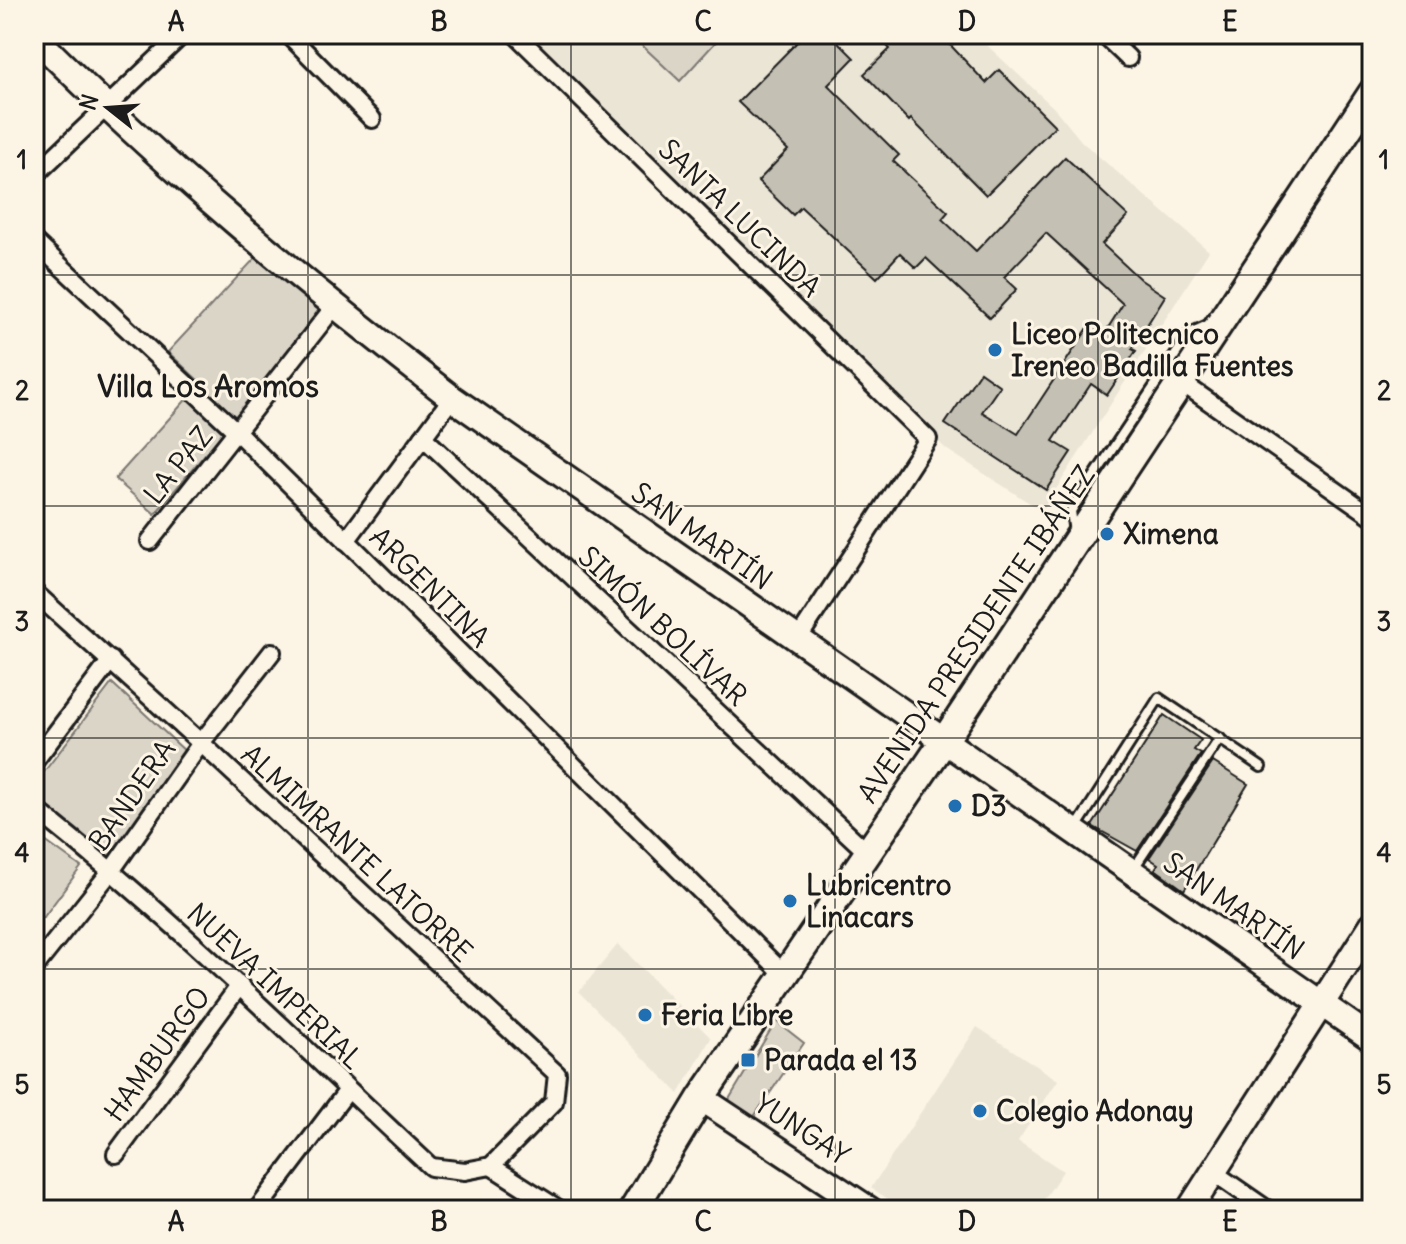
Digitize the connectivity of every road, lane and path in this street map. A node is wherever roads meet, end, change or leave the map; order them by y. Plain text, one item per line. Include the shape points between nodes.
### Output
1 (183, 34) edge
2 (288, 34) edge
3 (515, 34) edge
4 (1103, 34) edge
5 (34, 36) edge
6 (1128, 58) dead end
7 (1372, 93) edge
8 (105, 108) junction
9 (372, 119) dead end
10 (34, 176) edge
11 (34, 241) edge
12 (334, 307) junction
13 (1223, 319) junction
14 (1181, 382) junction
15 (452, 398) junction
16 (237, 432) junction
17 (423, 437) junction
18 (1372, 516) edge
19 (150, 541) dead end
20 (346, 541) junction
21 (1076, 542) junction
22 (34, 592) edge
23 (798, 639) junction
24 (272, 652) dead end
25 (111, 660) junction
26 (1220, 738) junction
27 (944, 741) junction
28 (201, 743) junction
29 (34, 762) edge
30 (1261, 767) dead end
31 (34, 808) edge
32 (1074, 832) junction
33 (868, 853) junction
34 (111, 871) junction
35 (1132, 872) junction
36 (1372, 925) edge
37 (34, 968) edge
38 (785, 975) junction
39 (240, 985) junction
40 (1322, 1004) junction
41 (1372, 1039) edge
42 (348, 1090) junction
43 (701, 1098) junction
44 (116, 1154) dead end
45 (491, 1166) junction
46 (1213, 1172) junction
47 (257, 1210) edge
48 (560, 1210) edge
49 (633, 1210) edge
50 (870, 1210) edge
51 (1189, 1210) edge
52 (1268, 1210) edge

1 - 8 street
2 - 9 street
3 - 23 street, SANTA LUCINDA via 928,439
4 - 6 street
5 - 8 street, SAN MARTÍN
7 - 13 main road, AVENIDA PRESIDENTE IBÁÑEZ
8 - 10 street
8 - 12 street, SAN MARTÍN
11 - 16 street, ARGENTINA
12 - 15 street, SAN MARTÍN
12 - 16 street, LA PAZ
13 - 14 main road, AVENIDA PRESIDENTE IBÁÑEZ
13 - 21 lane via 1190,333 1071,511
14 - 18 street
14 - 21 main road, AVENIDA PRESIDENTE IBÁÑEZ
15 - 17 street
15 - 23 street, SAN MARTÍN
16 - 19 street, LA PAZ
16 - 20 street, ARGENTINA
17 - 20 street
17 - 33 street, SIMÓN BOLÍVAR
20 - 38 street, ARGENTINA
21 - 27 main road, AVENIDA PRESIDENTE IBÁÑEZ
22 - 25 street, ALMIMRANTE LATORRE
23 - 27 street, SAN MARTÍN
24 - 28 street, BANDERA
25 - 28 street, ALMIMRANTE LATORRE
25 - 29 street
26 - 30 lane
26 - 32 lane via 1159,698
26 - 35 lane
27 - 32 street, SAN MARTÍN
27 - 33 main road, AVENIDA PRESIDENTE IBÁÑEZ
28 - 34 street, BANDERA
28 - 45 street, ALMIMRANTE LATORRE via 557,1074 554,1102
31 - 34 street, NUEVA IMPERIAL
32 - 35 street, SAN MARTÍN
33 - 38 main road, AVENIDA PRESIDENTE IBÁÑEZ
34 - 37 street, BANDERA
34 - 39 street, NUEVA IMPERIAL
35 - 40 street, SAN MARTÍN
36 - 40 street
38 - 43 main road, AVENIDA PRESIDENTE IBÁÑEZ
39 - 42 street, NUEVA IMPERIAL
39 - 44 street, HAMBURGO
40 - 41 street, SAN MARTÍN
40 - 46 street
42 - 45 street, NUEVA IMPERIAL via 431,1167 465,1171
42 - 47 street
43 - 49 main road, AVENIDA PRESIDENTE IBÁÑEZ
43 - 50 street, YUNGAY
45 - 48 street
46 - 51 street
46 - 52 street

